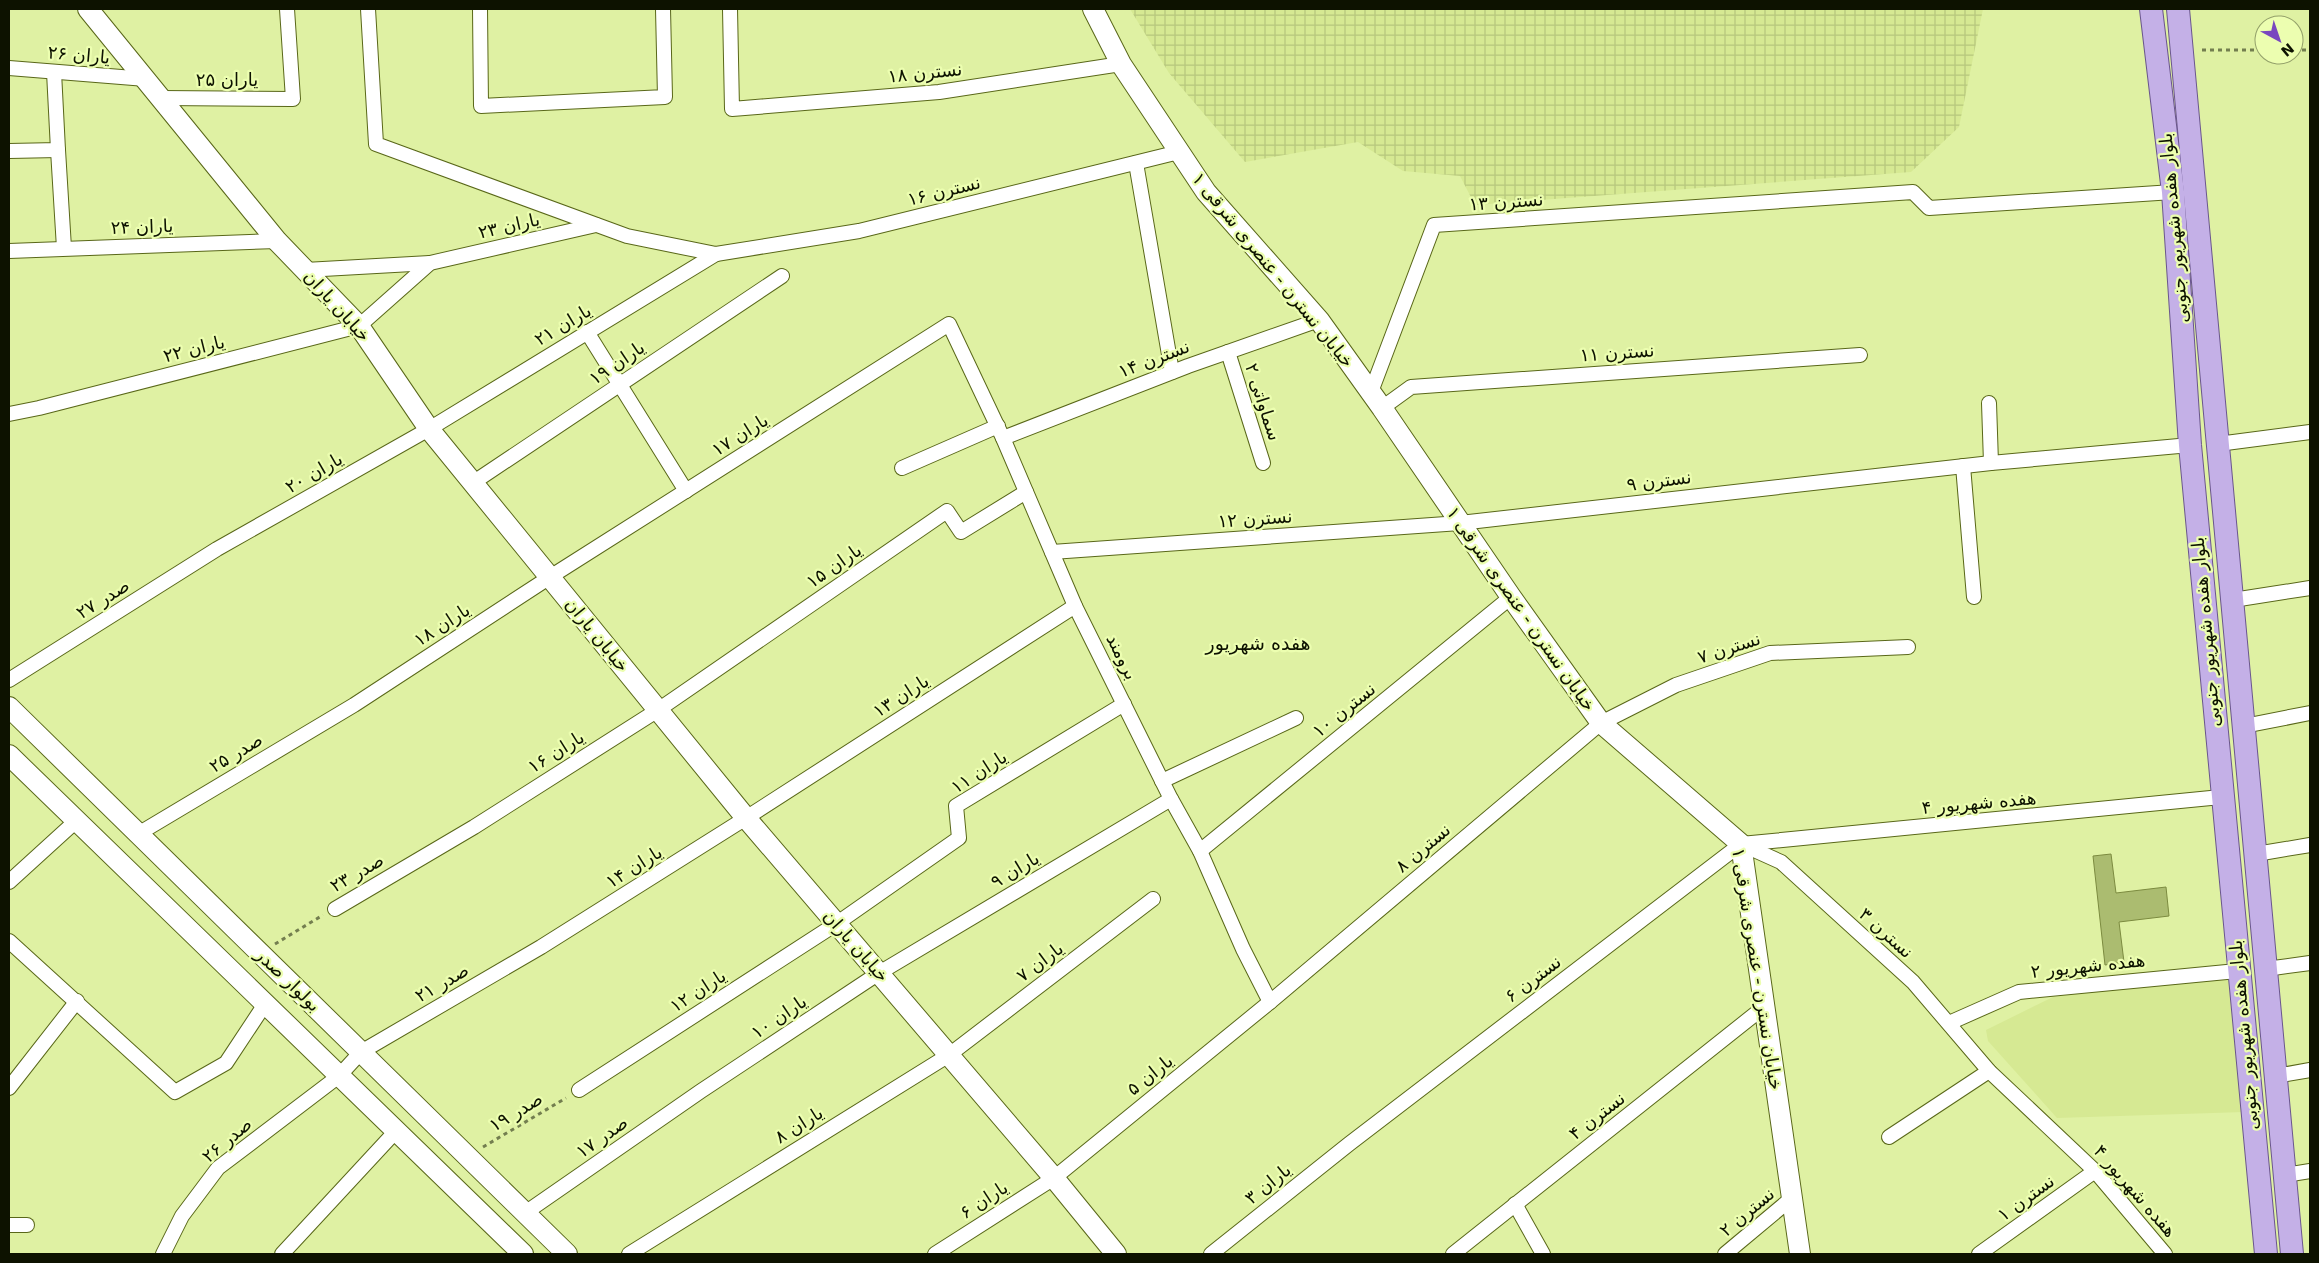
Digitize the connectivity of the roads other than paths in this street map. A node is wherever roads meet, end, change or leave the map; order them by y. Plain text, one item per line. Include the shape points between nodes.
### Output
1 (88, 9) edge
2 (287, 9) edge
3 (368, 9) edge
4 (480, 9) edge
5 (663, 9) edge
6 (730, 9) edge
7 (1092, 9) edge
8 (2151, 9) edge
9 (2178, 9) edge
10 (1121, 64) junction
11 (9, 68) edge
12 (54, 72) junction
13 (146, 80) junction
14 (161, 98) junction
15 (58, 150) junction
16 (9, 151) edge
17 (1179, 152) junction
18 (1136, 163) junction
19 (2173, 192) junction
20 (596, 224) junction
21 (277, 241) junction
22 (64, 248) junction
23 (9, 251) edge
24 (716, 254) junction
25 (430, 263) junction
26 (305, 270) junction
27 (782, 276) dead end
28 (1319, 320) junction
29 (949, 324) joint
30 (359, 326) junction
31 (587, 332) junction
32 (1228, 352) junction
33 (1860, 355) dead end
34 (1172, 372) junction
35 (620, 384) junction
36 (1377, 400) junction
37 (1989, 403) dead end
38 (9, 414) edge
39 (429, 429) junction
40 (1000, 432) junction
41 (2310, 432) edge
42 (2218, 444) junction
43 (2190, 446) junction
44 (1263, 463) dead end
45 (1991, 463) junction
46 (1963, 466) junction
47 (902, 468) dead end
48 (474, 482) junction
49 (686, 491) junction
50 (1026, 492) junction
51 (1460, 523) junction
52 (218, 549) joint
53 (1052, 552) junction
54 (550, 577) junction
55 (2310, 588) edge
56 (1511, 597) junction
57 (1974, 597) dead end
58 (2233, 600) junction
59 (1075, 606) junction
60 (1908, 646) dead end
61 (9, 680) edge
62 (1124, 704) junction
63 (354, 705) joint
64 (9, 707) edge
65 (658, 710) junction
66 (2310, 713) edge
67 (1296, 718) dead end
68 (1601, 723) junction
69 (2244, 726) junction
70 (9, 755) edge
71 (1162, 781) junction
72 (2222, 797) junction
73 (1171, 798) junction
74 (746, 818) junction
75 (76, 821) junction
76 (474, 827) joint
77 (138, 834) junction
78 (1787, 839) junction
79 (1740, 844) junction
80 (2310, 845) edge
81 (1200, 851) junction
82 (2256, 854) junction
83 (1781, 862) junction
84 (9, 882) edge
85 (1153, 899) dead end
86 (335, 908) road end
87 (836, 924) junction
88 (9, 941) edge
89 (541, 947) joint
90 (2310, 962) edge
91 (2266, 969) junction
92 (2238, 971) junction
93 (879, 973) junction
94 (77, 1001) junction
95 (1270, 1002) junction
96 (265, 1004) junction
97 (1764, 1007) junction
98 (1949, 1023) junction
99 (361, 1052) junction
100 (948, 1055) junction
101 (2310, 1070) edge
102 (1989, 1071) junction
103 (339, 1076) junction
104 (2276, 1076) junction
105 (9, 1088) edge
106 (579, 1090) road end
107 (701, 1091) joint
108 (396, 1131) junction
109 (1889, 1137) dead end
110 (1349, 1144) joint
111 (2095, 1171) junction
112 (2310, 1171) edge
113 (2285, 1175) junction
114 (1054, 1178) junction
115 (1792, 1198) junction
116 (1516, 1204) junction
117 (525, 1213) junction
118 (9, 1225) edge
119 (27, 1225) dead end
120 (162, 1254) edge
121 (282, 1254) edge
122 (523, 1254) edge
123 (567, 1254) edge
124 (629, 1254) edge
125 (935, 1254) edge
126 (1116, 1254) edge
127 (1211, 1254) edge
128 (1453, 1254) edge
129 (1543, 1254) edge
130 (1725, 1254) edge
131 (1800, 1254) edge
132 (1979, 1254) edge
133 (2165, 1254) edge
134 (2266, 1254) edge
135 (2292, 1254) edge

1 - 13 street, خیابان یاران
2 - 14 street, یاران ۲۵ via 293,99
3 - 20 street via 376,144
4 - 5 street via 481,106 664,97
6 - 10 street, نسترن ۱۸ via 732,109 939,92
7 - 10 street, خیابان نسترن - عنصری شرقی ۱
8 - 19 main road, بلوار هفده شهریور جنوبی
9 - 42 main road, بلوار هفده شهریور جنوبی
10 - 17 street, خیابان نسترن - عنصری شرقی ۱
11 - 12 street, یاران ۲۶
12 - 13 street, یاران ۲۶
12 - 15 street
13 - 14 street, خیابان یاران
14 - 21 street, خیابان یاران
15 - 16 street
15 - 22 street
17 - 18 street, نسترن ۱۶
17 - 28 street, خیابان نسترن - عنصری شرقی ۱ via 1206,192
18 - 24 street, نسترن ۱۶ via 859,231
18 - 34 street
19 - 36 street, نسترن ۱۳ via 1929,208 1913,192 1434,226
19 - 43 main road, بلوار هفده شهریور جنوبی
20 - 24 street via 627,236
20 - 25 street, یاران ۲۳
21 - 22 street, یاران ۲۴
21 - 26 street, خیابان یاران
22 - 23 street, یاران ۲۴
24 - 31 street, یاران ۲۱
25 - 26 street, یاران ۲۳
25 - 30 street, یاران ۲۳
26 - 30 street, خیابان یاران
27 - 35 street, یاران ۱۹
28 - 32 street, نسترن ۱۴
28 - 36 street, خیابان نسترن - عنصری شرقی ۱
29 - 40 street, برومند
29 - 49 street, یاران ۱۷
30 - 38 street, یاران ۲۲
30 - 39 street, خیابان یاران
31 - 35 street
31 - 39 street, یاران ۲۱
32 - 34 street, نسترن ۱۴
32 - 44 street, سماواتی ۲
33 - 36 street, نسترن ۱۱ via 1411,387
34 - 40 street, نسترن ۱۴
35 - 48 street, یاران ۱۹
35 - 49 street
36 - 51 street, خیابان نسترن - عنصری شرقی ۱
37 - 45 street
39 - 48 street, خیابان یاران
39 - 52 street, یاران ۲۰
40 - 47 street, نسترن ۱۴
40 - 50 street, برومند
41 - 42 street
42 - 58 main road, بلوار هفده شهریور جنوبی
43 - 45 street, نسترن ۹
43 - 72 main road, بلوار هفده شهریور جنوبی
45 - 46 street, نسترن ۹
46 - 51 street, نسترن ۹
46 - 57 street
48 - 54 street, خیابان یاران
49 - 54 street, یاران ۱۷
50 - 53 street, برومند
50 - 65 street, یاران ۱۵ via 961,532 947,511
51 - 53 street, نسترن ۱۲
51 - 56 street, خیابان نسترن - عنصری شرقی ۱
52 - 61 street, صدر ۲۷
53 - 59 street, برومند
54 - 63 street, یاران ۱۸
54 - 65 street, خیابان یاران
55 - 58 street
56 - 68 street, خیابان نسترن - عنصری شرقی ۱
56 - 81 street, نسترن ۱۰
58 - 69 main road, بلوار هفده شهریور جنوبی
59 - 62 street, برومند
59 - 74 street, یاران ۱۳
60 - 68 street, نسترن ۷ via 1770,653 1676,685
62 - 71 street, برومند
62 - 87 street, یاران ۱۱ via 956,806 960,838
63 - 77 street, صدر ۲۵
64 - 77 street, بولوار صدر
65 - 74 street, خیابان یاران
65 - 76 street, یاران ۱۶
66 - 69 street
67 - 71 street
68 - 79 street, خیابان نسترن - عنصری شرقی ۱
68 - 95 street, نسترن ۸
69 - 82 main road, بلوار هفده شهریور جنوبی
70 - 75 street, بولوار صدر
71 - 73 street, برومند
72 - 78 street, هفده شهریور ۴
72 - 92 main road, بلوار هفده شهریور جنوبی
73 - 81 street, برومند
73 - 93 street, یاران ۹
74 - 87 street, خیابان یاران
74 - 89 street, یاران ۱۴
75 - 84 street
75 - 96 street, بولوار صدر
76 - 86 street, صدر ۲۳
77 - 99 street, بولوار صدر
78 - 79 street, هفده شهریور ۴
78 - 83 street via 1775,847 1774,855
79 - 83 street, نسترن ۳
79 - 97 street, خیابان نسترن - عنصری شرقی ۱
79 - 110 street, نسترن ۶
80 - 82 street
81 - 95 street, برومند
82 - 91 main road, بلوار هفده شهریور جنوبی
83 - 98 street, نسترن ۳ via 1913,982
85 - 100 street, یاران ۷
87 - 93 street, خیابان یاران
87 - 106 street, یاران ۱۲
88 - 94 street
89 - 99 street, صدر ۲۱
90 - 91 street
91 - 104 main road, بلوار هفده شهریور جنوبی
92 - 98 street, هفده شهریور ۲ via 2019,992
92 - 134 main road, بلوار هفده شهریور جنوبی
93 - 100 street, خیابان یاران
93 - 107 street, یاران ۱۰
94 - 96 street via 175,1092 226,1063
94 - 105 street
95 - 114 street, یاران ۵
96 - 103 street, بولوار صدر
97 - 115 street, خیابان نسترن - عنصری شرقی ۱
97 - 116 street, نسترن ۴
98 - 102 street, نسترن ۳
99 - 103 street, صدر ۲۱
99 - 117 street, بولوار صدر
100 - 114 street, خیابان یاران
100 - 124 street, یاران ۸
101 - 104 street
102 - 109 street
102 - 111 street, هفده شهریور ۴
103 - 108 street, بولوار صدر
103 - 120 street, صدر ۲۶ via 218,1168 182,1216
104 - 113 main road, بلوار هفده شهریور جنوبی
107 - 117 street, صدر ۱۷
108 - 121 street
108 - 122 street, بولوار صدر
110 - 127 street, یاران ۳
111 - 132 street, نسترن ۱
111 - 133 street, هفده شهریور ۴
112 - 113 street
113 - 135 main road, بلوار هفده شهریور جنوبی
114 - 125 street, یاران ۶
114 - 126 street, خیابان یاران
115 - 130 street, نسترن ۲
115 - 131 street, خیابان نسترن - عنصری شرقی ۱
116 - 128 street, نسترن ۴
116 - 129 street
117 - 123 street, بولوار صدر
118 - 119 street

